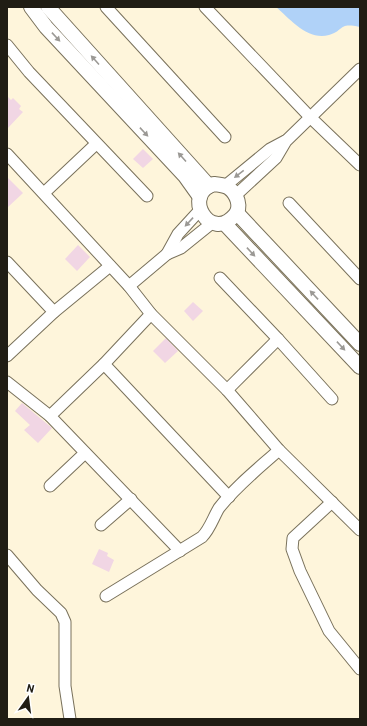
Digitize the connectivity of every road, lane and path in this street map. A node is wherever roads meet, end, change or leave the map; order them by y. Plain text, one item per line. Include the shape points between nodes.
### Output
1 (31, 7) edge
2 (48, 7) edge
3 (106, 7) edge
4 (205, 7) edge
5 (7, 46) edge
6 (360, 69) edge
7 (310, 117) junction
8 (225, 138) dead end
9 (286, 141) junction
10 (96, 144) junction
11 (7, 154) edge
12 (360, 165) edge
13 (225, 186) junction
14 (44, 193) junction
15 (147, 196) dead end
16 (236, 196) junction
17 (203, 197) junction
18 (289, 203) dead end
19 (237, 213) junction
20 (218, 223) junction
21 (167, 254) junction
22 (8, 264) edge
23 (110, 266) junction
24 (220, 278) dead end
25 (360, 279) edge
26 (129, 286) junction
27 (54, 312) junction
28 (151, 314) junction
29 (278, 339) junction
30 (360, 344) edge
31 (7, 356) edge
32 (104, 364) junction
33 (360, 367) edge
34 (7, 382) edge
35 (227, 390) junction
36 (332, 399) dead end
37 (50, 416) junction
38 (279, 450) junction
39 (85, 453) junction
40 (50, 486) dead end
41 (229, 497) junction
42 (131, 499) junction
43 (332, 502) junction
44 (101, 525) dead end
45 (360, 530) edge
46 (180, 551) junction
47 (7, 555) edge
48 (106, 596) dead end
49 (360, 669) edge
50 (70, 719) edge

1 -> 17 street via 46,27
17 -> 2 street
3 - 8 street
4 - 7 street
5 - 10 street
6 - 7 street
7 - 9 street
7 - 12 street
9 -> 13 street via 270,150
9 - 16 street via 276,158
10 - 14 street
10 - 15 street
11 - 14 street
13 - 16 street
13 - 17 street via 214,184
14 - 23 street
16 - 19 street
17 - 20 street via 205,218
17 -> 21 street
18 - 25 street
19 - 20 street via 231,219
30 -> 19 street
20 - 21 street via 181,248
20 -> 33 street
21 - 26 street
22 - 27 street
23 - 26 street
23 - 27 street
24 - 29 street
26 - 28 street
27 - 31 street
28 - 32 street
28 - 35 street
29 - 35 street
29 - 36 street
32 - 37 street
32 - 41 street
34 - 37 street
35 - 38 street
37 - 39 street
38 - 41 street
38 - 43 street
39 - 40 street
39 - 42 street
41 - 46 street via 202,537
42 - 44 street
42 - 46 street
43 - 45 street
43 - 49 street via 293,538 292,549 329,630
46 - 48 street
47 - 50 street via 61,613 65,622 65,686

